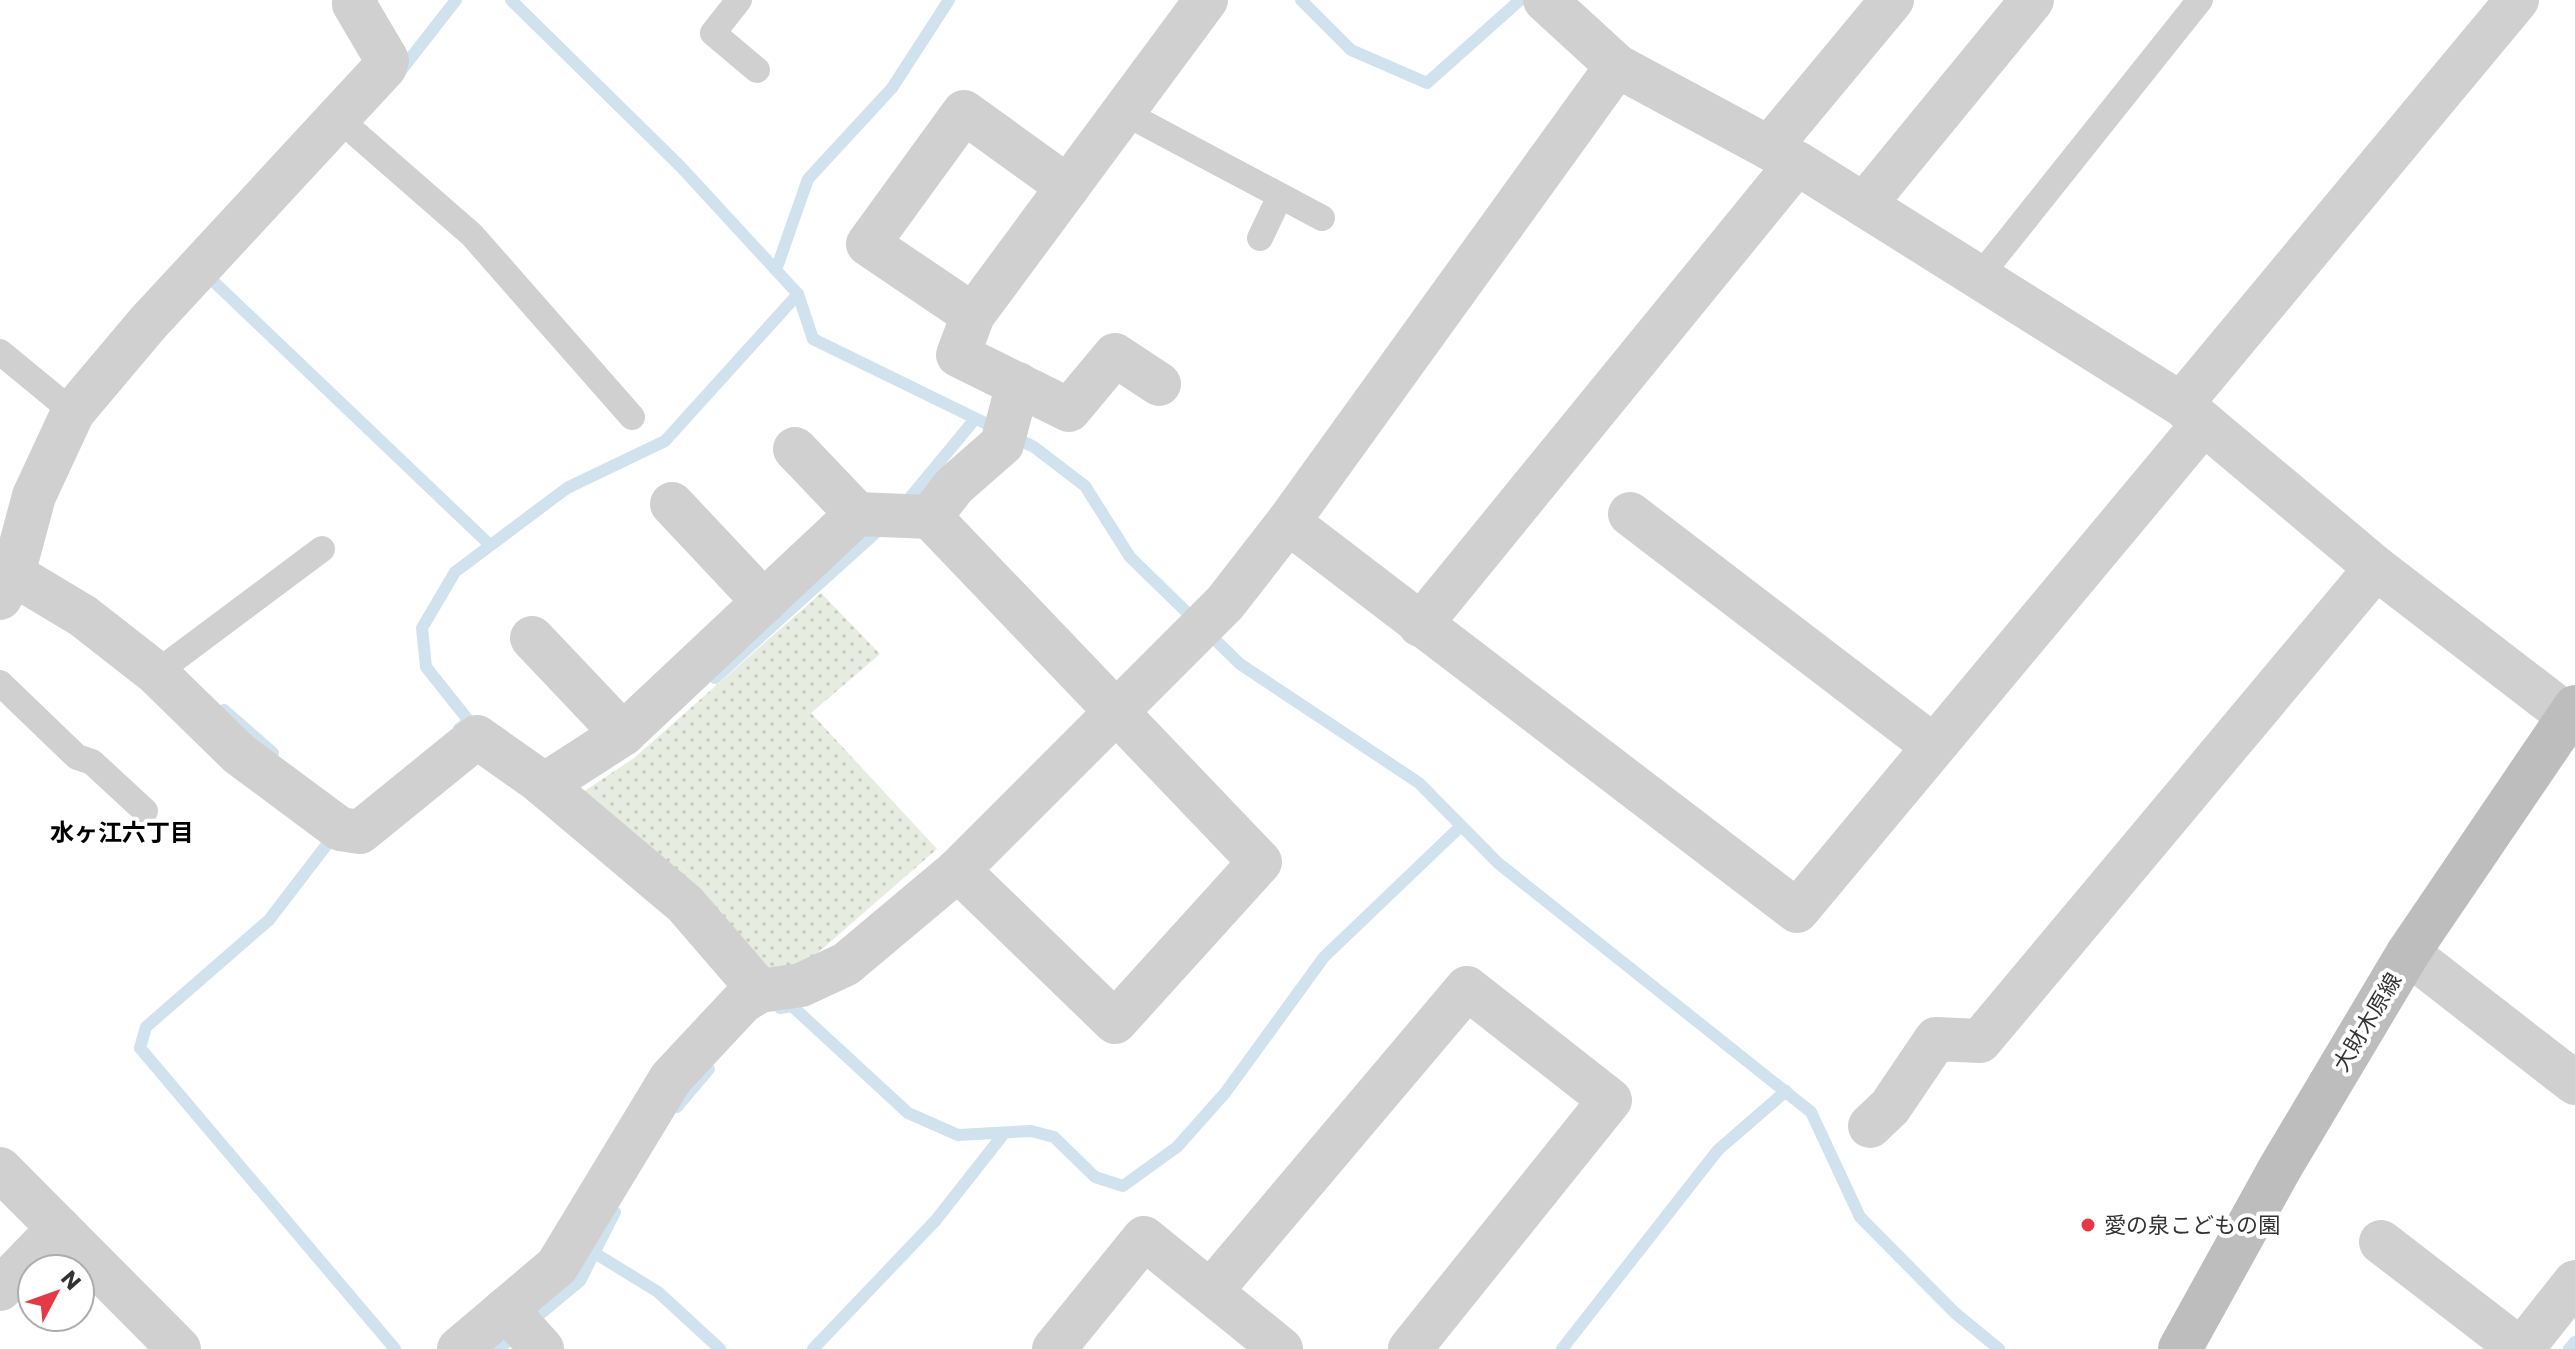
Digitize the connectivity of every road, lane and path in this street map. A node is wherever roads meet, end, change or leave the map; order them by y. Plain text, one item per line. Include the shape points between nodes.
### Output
1 (739, 0) edge
2 (1206, 0) edge
3 (1545, 0) edge
4 (1892, 0) edge
5 (2032, 0) edge
6 (2200, 0) edge
7 (2517, 0) edge
8 (351, 7) edge
9 (1617, 66) junction
10 (757, 70) dead end
11 (1123, 112) junction
12 (338, 118) junction
13 (1783, 156) junction
14 (1068, 187) junction
15 (1280, 196) junction
16 (1864, 205) junction
17 (1322, 218) dead end
18 (1260, 238) dead end
19 (1979, 277) junction
20 (973, 315) junction
21 (0, 352) edge
22 (1159, 384) dead end
23 (73, 412) junction
24 (2192, 414) junction
25 (632, 417) dead end
26 (1009, 417) junction
27 (795, 449) dead end
28 (672, 504) dead end
29 (857, 514) junction
30 (1630, 514) dead end
31 (930, 517) junction
32 (1288, 522) junction
33 (322, 549) dead end
34 (2376, 568) junction
35 (6, 586) edge
36 (764, 602) junction
37 (1420, 625) junction
38 (532, 638) dead end
39 (167, 664) junction
40 (0, 683) edge
41 (1114, 711) junction
42 (2573, 714) edge
43 (623, 734) junction
44 (1932, 745) junction
45 (544, 785) junction
46 (145, 811) dead end
47 (958, 870) junction
48 (2408, 953) junction
49 (752, 996) junction
50 (2575, 1083) edge
51 (1870, 1126) dead end
52 (0, 1169) edge
53 (59, 1228) junction
54 (2381, 1242) dead end
55 (2575, 1282) edge
56 (0, 1289) edge
57 (1211, 1291) junction
58 (524, 1330) edge
59 (179, 1349) edge
60 (459, 1349) edge
61 (1054, 1349) edge
62 (1281, 1349) edge
63 (1410, 1349) edge
64 (2180, 1349) edge
65 (2521, 1349) edge

1 - 10 lane via 713,33
2 - 11 street
3 - 9 street
4 - 13 street
5 - 16 street
6 - 19 lane
7 - 24 street
8 - 12 street via 387,60
9 - 13 street
9 - 32 street
11 - 14 street
11 - 15 lane
12 - 23 street
12 - 25 lane via 472,235
13 - 16 street
13 - 37 street
14 - 20 street
14 - 20 street via 964,112 868,244
15 - 17 lane
15 - 18 lane
16 - 19 street
19 - 24 street
20 - 26 street via 958,355
21 - 23 lane
22 - 26 street via 1115,355 1069,410
23 - 35 street via 34,496
24 - 34 street
24 - 44 street
26 - 31 street
27 - 29 street
28 - 36 street
29 - 31 street
29 - 36 street
30 - 44 street
31 - 41 street
32 - 37 street
32 - 41 street via 1225,603
33 - 39 lane
34 - 42 street
34 - 51 street via 1980,1041 1936,1039 1890,1107
35 - 39 street via 83,616
36 - 43 street
37 - 44 street via 1797,911
38 - 43 street
39 - 45 street via 239,754 340,829 360,832 477,737
40 - 46 lane via 77,757 92,762
41 - 47 street
41 - 47 street via 1260,862 1115,1022
42 - 48 street, 大財木原線
43 - 45 street
45 - 49 street via 685,904
47 - 49 street via 846,964 801,985
48 - 50 street
48 - 64 street, 大財木原線
49 - 58 street via 671,1078
52 - 53 street
53 - 56 street
53 - 59 street
54 - 65 street
55 - 65 street
57 - 61 street via 1144,1238
57 - 62 street
57 - 63 street via 1467,988 1610,1100
58 - 60 street

